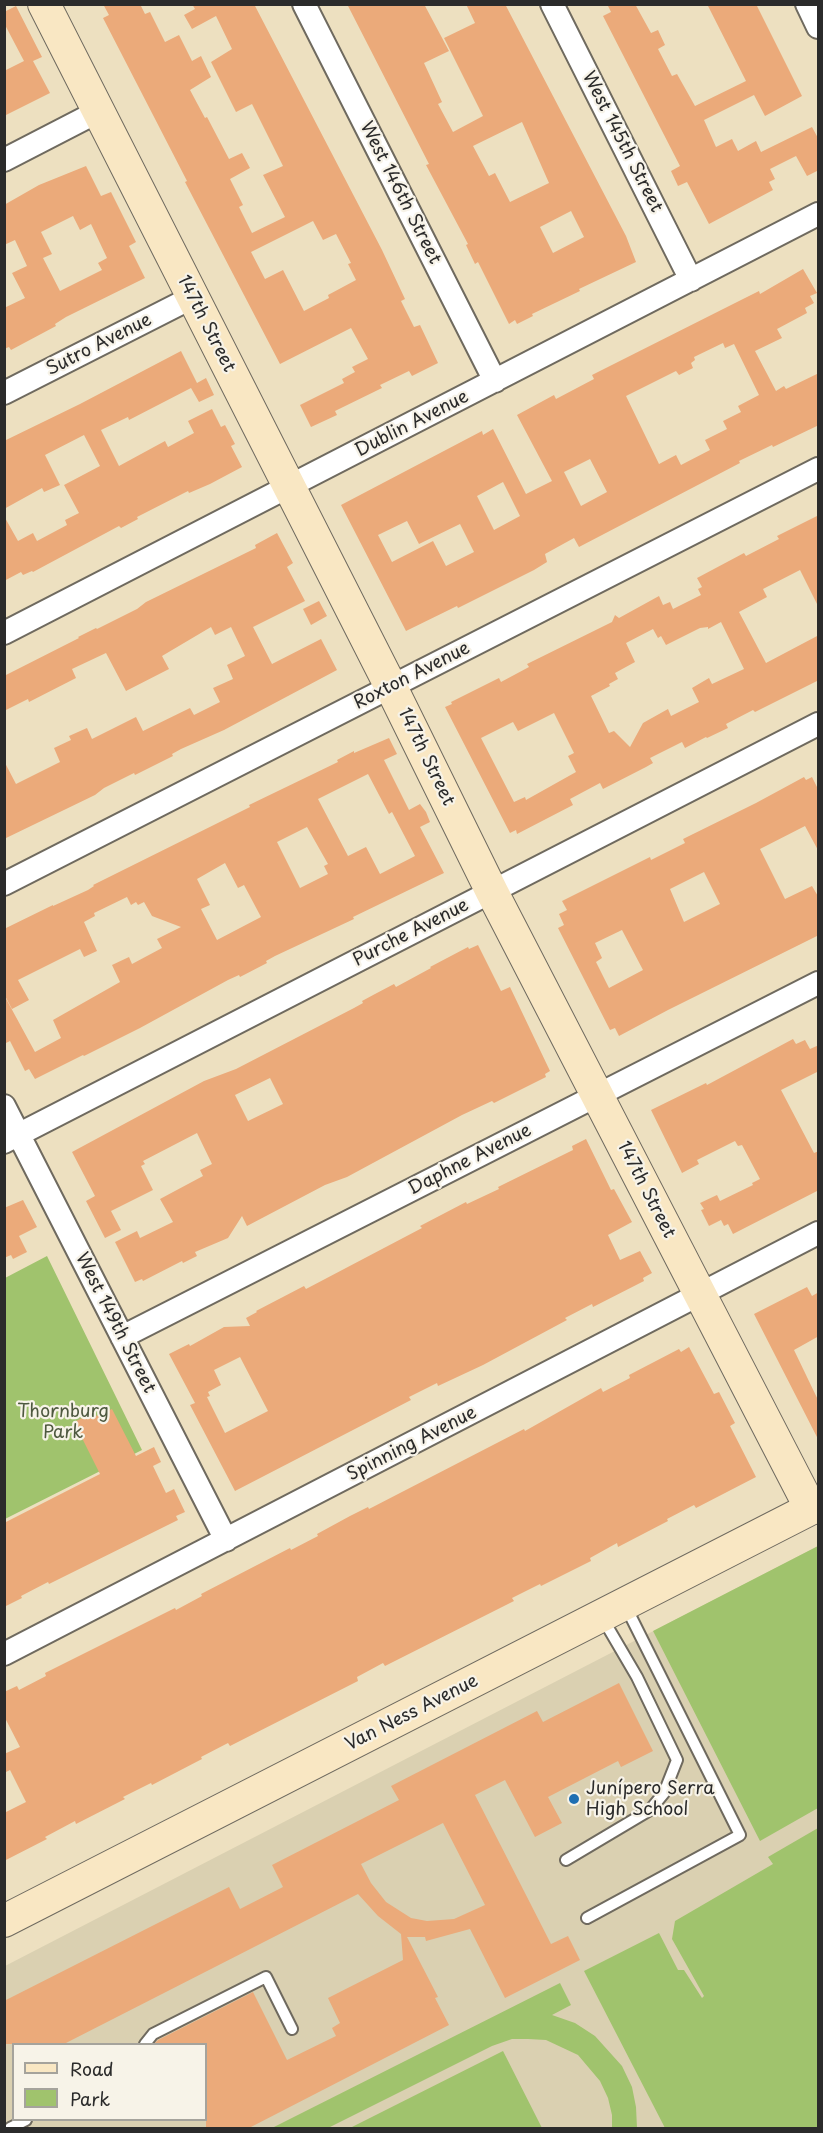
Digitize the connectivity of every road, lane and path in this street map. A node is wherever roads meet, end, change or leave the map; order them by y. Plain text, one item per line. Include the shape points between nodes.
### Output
1 (44, 4) edge
2 (304, 4) edge
3 (552, 4) edge
4 (807, 4) edge
5 (819, 27) edge
6 (97, 112) junction
7 (4, 160) edge
8 (819, 214) edge
9 (691, 280) junction
10 (193, 297) junction
11 (495, 381) junction
12 (4, 393) edge
13 (819, 469) edge
14 (288, 487) junction
15 (4, 633) edge
16 (391, 687) junction
17 (819, 724) edge
18 (4, 884) edge
19 (492, 891) junction
20 (819, 983) edge
21 (598, 1095) junction
22 (4, 1106) edge
23 (12, 1139) edge
24 (819, 1233) edge
25 (699, 1295) junction
26 (122, 1337) junction
27 (816, 1512) edge
28 (226, 1540) junction
29 (613, 1610) junction
30 (4, 1654) edge
31 (566, 1860) dead end
32 (587, 1918) dead end
33 (4, 1921) edge
34 (292, 2029) dead end
35 (146, 2043) edge
36 (24, 2121) edge
37 (7, 2128) edge

1 - 6 street, 147th Street
2 - 11 street, West 146th Street
3 - 9 street, West 145th Street
4 - 5 street
6 - 7 street
6 - 10 street, 147th Street
8 - 9 street, Dublin Avenue
9 - 11 street, Dublin Avenue
10 - 12 street, Sutro Avenue
10 - 14 street, 147th Street
11 - 14 street, Dublin Avenue
13 - 16 street, Roxton Avenue
14 - 15 street, Dublin Avenue
14 - 16 street, 147th Street
16 - 18 street, Roxton Avenue
16 - 19 street, 147th Street
17 - 19 street, Purche Avenue
19 - 21 street, 147th Street
19 - 23 street, Purche Avenue
20 - 21 street, Daphne Avenue
21 - 25 street, 147th Street
21 - 26 street, Daphne Avenue
22 - 23 street, West 149th Street
23 - 26 street, West 149th Street
24 - 25 street, Spinning Avenue
25 - 27 street, 147th Street
25 - 28 street, Spinning Avenue
26 - 28 street, West 149th Street
27 - 29 street, Van Ness Avenue
28 - 30 street, Spinning Avenue
29 - 31 lane via 637,1677 677,1760 664,1793 650,1810
29 - 32 lane via 647,1646 740,1835
29 - 33 street, Van Ness Avenue
34 - 35 lane via 266,1977 153,2034
36 - 37 lane

